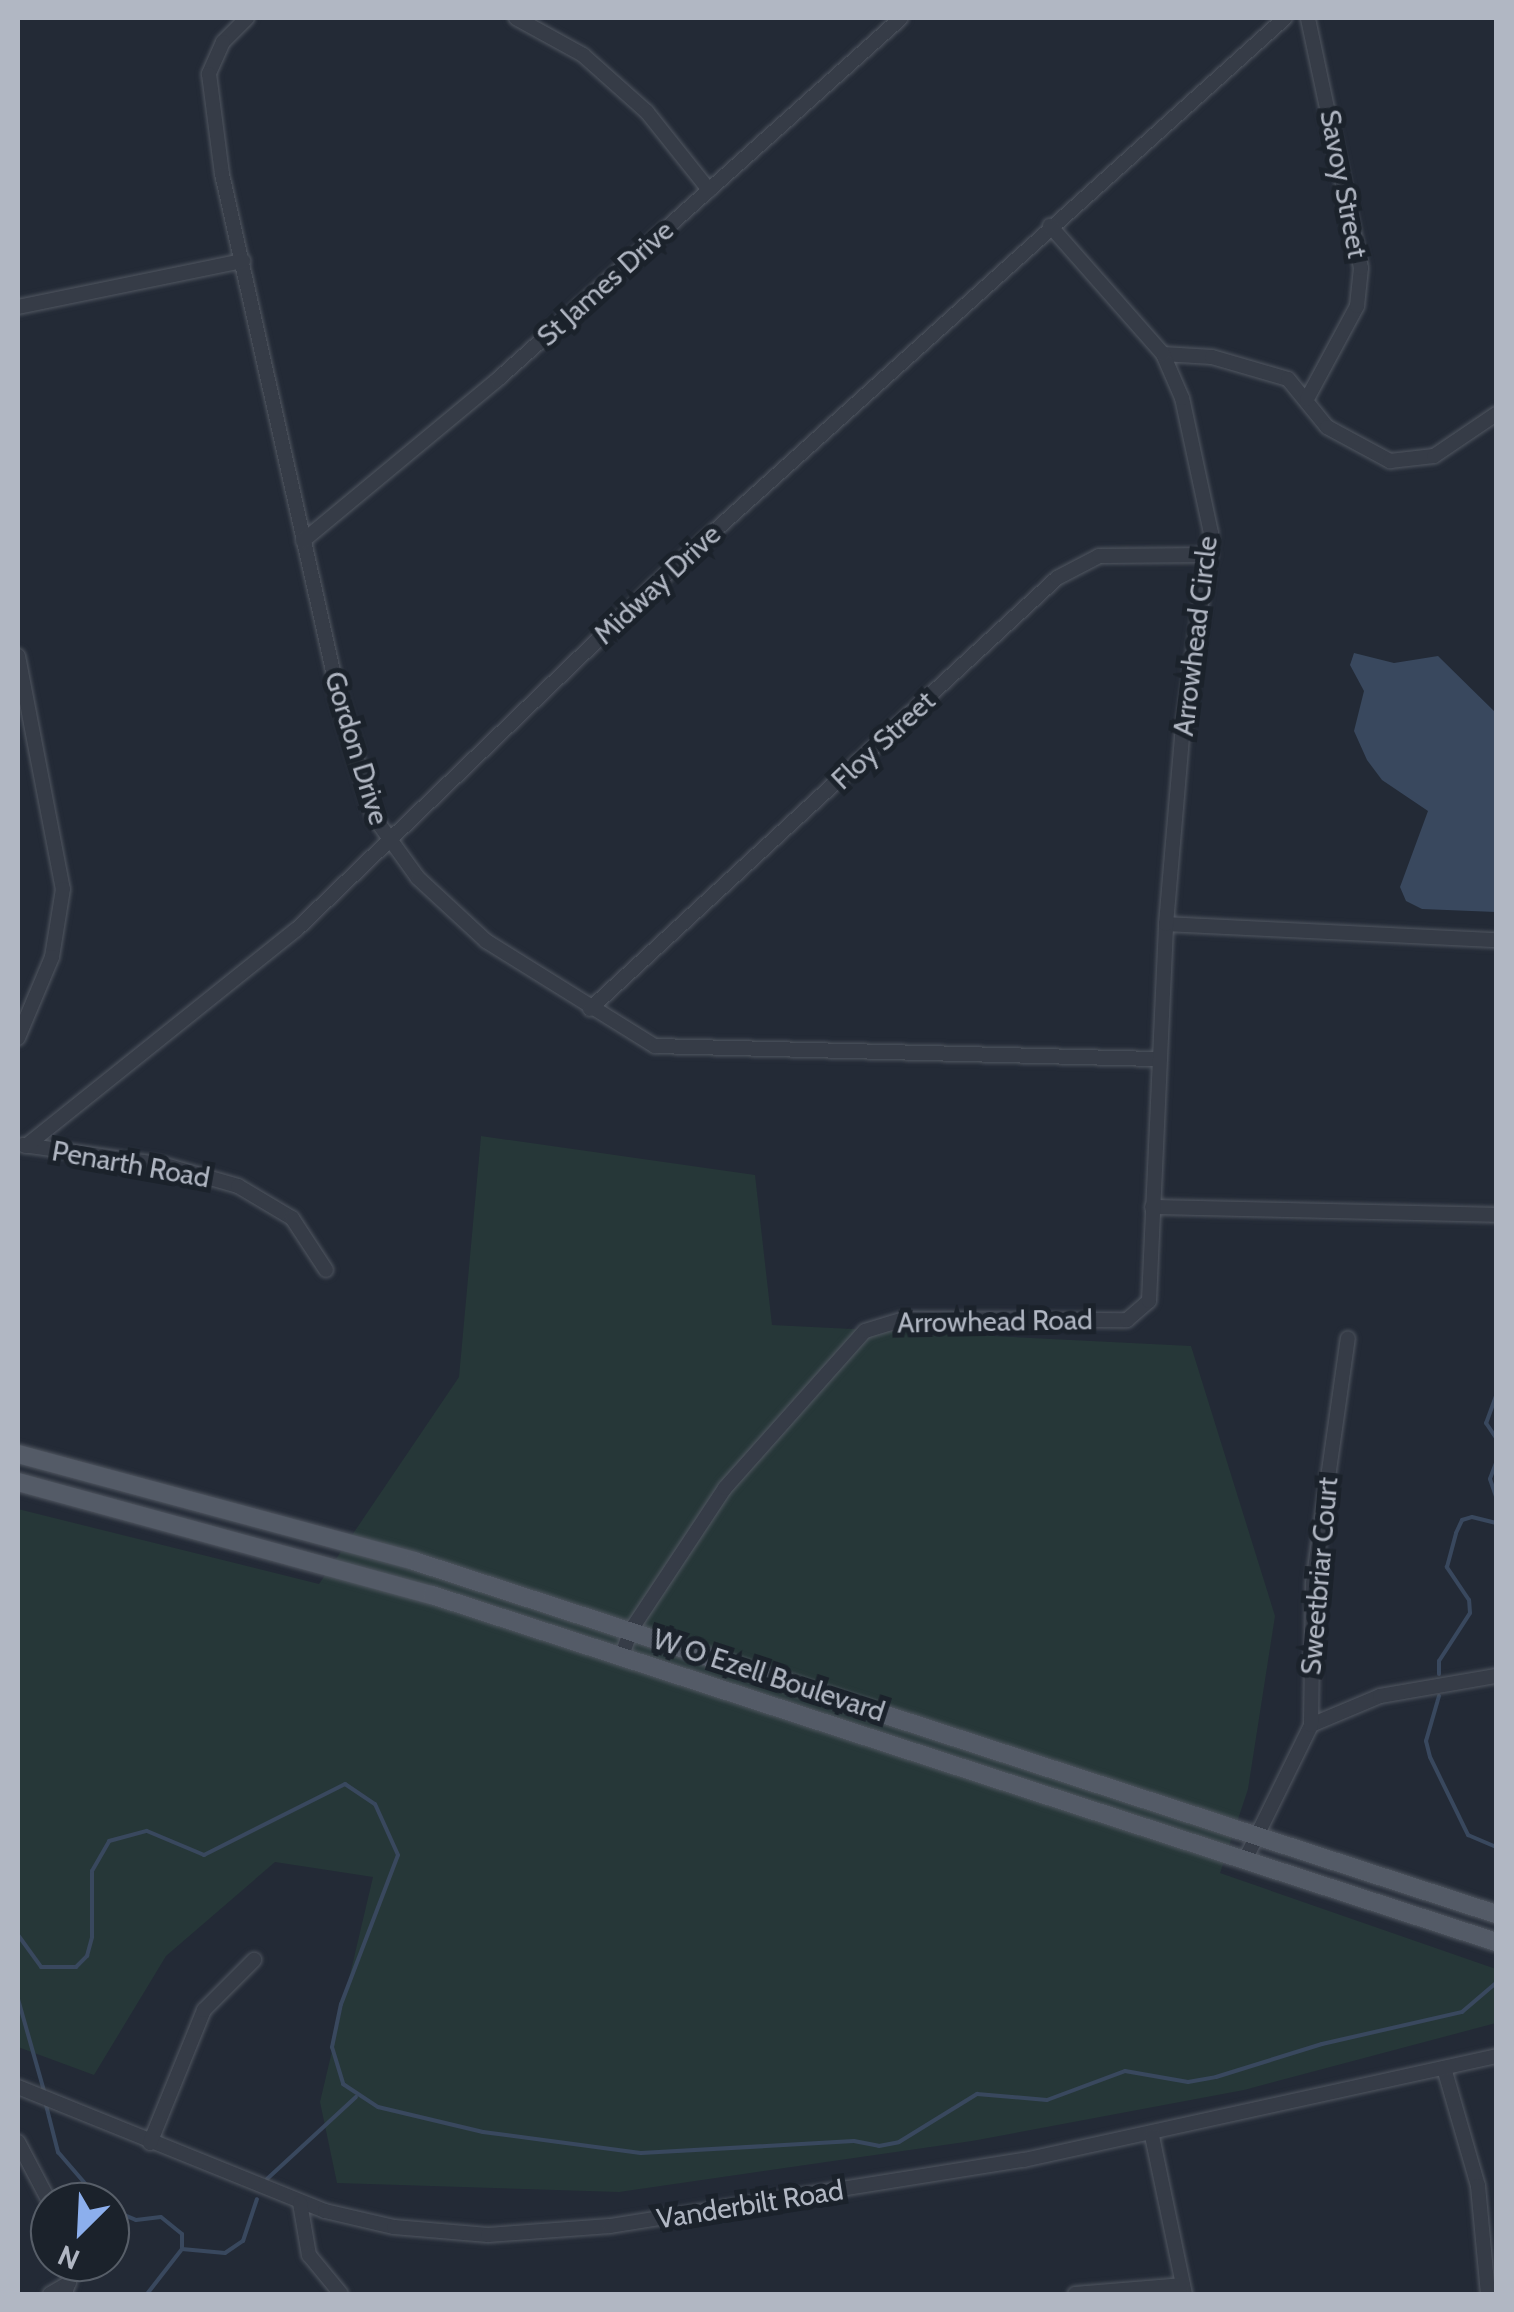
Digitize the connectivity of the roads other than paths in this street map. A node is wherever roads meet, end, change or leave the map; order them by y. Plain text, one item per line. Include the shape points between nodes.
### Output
1 (247, 18) edge
2 (516, 18) edge
3 (901, 18) edge
4 (1284, 18) edge
5 (1308, 18) edge
6 (710, 190) junction
7 (1050, 226) junction
8 (243, 260) junction
9 (18, 308) edge
10 (1163, 354) junction
11 (1307, 399) junction
12 (1496, 414) edge
13 (303, 540) junction
14 (1210, 555) junction
15 (18, 656) edge
16 (387, 843) junction
17 (1166, 924) junction
18 (1496, 940) edge
19 (590, 1009) junction
20 (18, 1038) edge
21 (1156, 1059) junction
22 (22, 1145) edge
23 (1152, 1207) junction
24 (1496, 1214) edge
25 (326, 1270) dead end
26 (1348, 1338) dead end
27 (18, 1454) edge
28 (18, 1482) edge
29 (404, 1558) junction
30 (396, 1584) junction
31 (631, 1630) junction
32 (622, 1656) junction
33 (1496, 1676) edge
34 (1311, 1725) junction
35 (1252, 1834) junction
36 (1245, 1860) junction
37 (1496, 1914) edge
38 (1496, 1942) edge
39 (254, 1960) dead end
40 (1496, 2056) edge
41 (1444, 2068) junction
42 (19, 2089) edge
43 (1152, 2136) junction
44 (18, 2142) edge
45 (150, 2143) junction
46 (39, 2182) edge
47 (300, 2203) junction
48 (1493, 2277) edge
49 (67, 2289) edge
50 (1184, 2290) edge
51 (50, 2294) edge
52 (341, 2294) edge
53 (1075, 2294) edge
54 (1488, 2294) edge

1 - 8 street, Gordon Drive via 223,42 209,74 222,174
2 - 6 street via 583,55 647,112
3 - 6 street, St James Drive
4 - 7 street, Midway Drive
5 - 11 street, Savoy Street via 1362,268 1357,306
6 - 13 street, St James Drive
7 - 10 street, Arrowhead Circle
7 - 16 street, Midway Drive via 659,581
8 - 9 street
8 - 13 street, Gordon Drive
10 - 11 street via 1212,357 1258,370 1288,380
10 - 14 street, Arrowhead Circle via 1182,398 1209,516
11 - 12 street via 1347,442 1402,462 1434,456
13 - 16 street, Gordon Drive via 340,698
14 - 17 street, Arrowhead Circle via 1182,737
14 - 19 street, Floy Street via 1099,556 1057,578
15 - 20 street via 63,889 52,957
16 - 19 street, Gordon Drive via 486,941
16 - 22 street, Midway Drive via 229,988
17 - 18 street
17 - 21 street, Arrowhead Road
19 - 21 street, Gordon Drive via 668,1049
21 - 23 street, Arrowhead Road
22 - 25 street, Penarth Road via 165,1166 238,1186 292,1218
23 - 24 street
23 - 31 street, Arrowhead Road via 1149,1301 1134,1318 904,1319 857,1337 745,1462
26 - 34 street, Sweetbriar Court via 1313,1583
27 - 29 main road, W O Ezell Boulevard
28 - 30 main road, W O Ezell Boulevard
29 - 30 main road
29 - 31 main road, W O Ezell Boulevard
30 - 32 main road, W O Ezell Boulevard
31 - 32 street, Arrowhead Road
31 - 35 main road, W O Ezell Boulevard
32 - 36 main road, W O Ezell Boulevard
33 - 34 street via 1380,1696
34 - 35 street, Sweetbriar Court
35 - 36 street, Sweetbriar Court
35 - 37 main road, W O Ezell Boulevard
36 - 38 main road, W O Ezell Boulevard
39 - 45 street via 204,2010
40 - 41 street, Vanderbilt Road
41 - 43 street, Vanderbilt Road
41 - 48 street via 1478,2186
42 - 45 street, Vanderbilt Road
43 - 47 street, Vanderbilt Road via 751,2205 536,2234 394,2227
43 - 50 street
44 - 46 street
45 - 47 street, Vanderbilt Road
47 - 52 street via 309,2256
48 - 54 street
49 - 51 street
50 - 53 street

